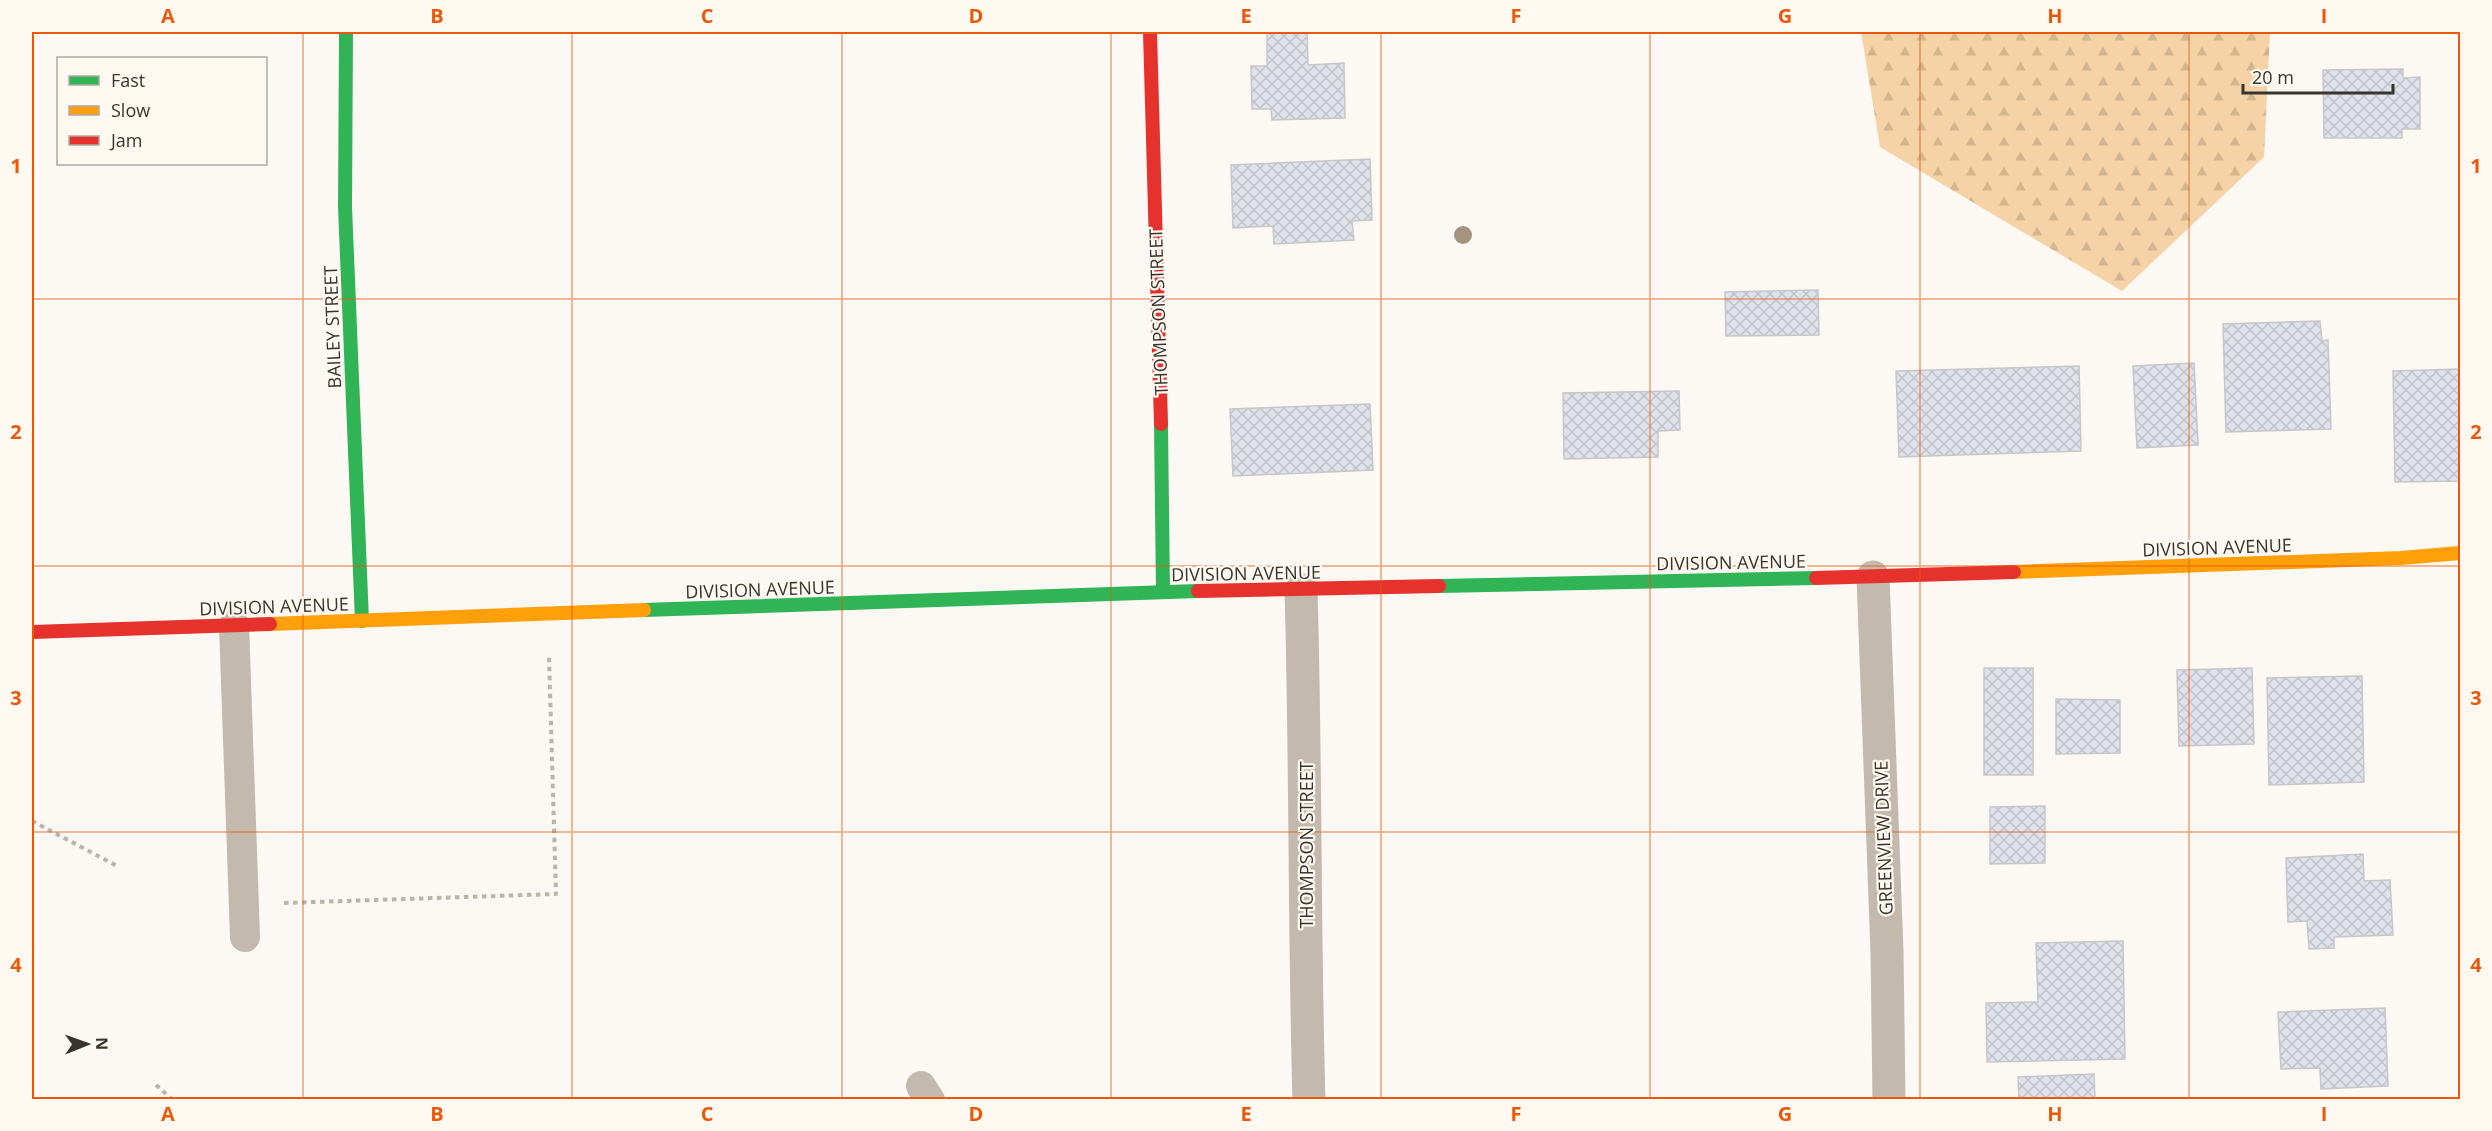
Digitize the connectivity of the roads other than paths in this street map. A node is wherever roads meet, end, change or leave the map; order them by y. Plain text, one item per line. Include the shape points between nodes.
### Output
1 (346, 32) edge
2 (1150, 32) edge
3 (2460, 553) edge
4 (1873, 577) junction
5 (1301, 590) junction
6 (1163, 592) junction
7 (362, 621) junction
8 (234, 625) junction
9 (32, 632) edge
10 (246, 937) dead end
11 (1309, 1100) edge
12 (1889, 1100) edge

1 - 7 street, BAILEY STREET via 345,207
2 - 6 street, THOMPSON STREET
3 - 4 street, DIVISION AVENUE
4 - 5 street, DIVISION AVENUE
4 - 12 street, GREENVIEW DRIVE
5 - 6 street, DIVISION AVENUE
5 - 11 street, THOMPSON STREET
6 - 7 street, DIVISION AVENUE
7 - 8 street, DIVISION AVENUE
8 - 9 street, DIVISION AVENUE
8 - 10 lane

